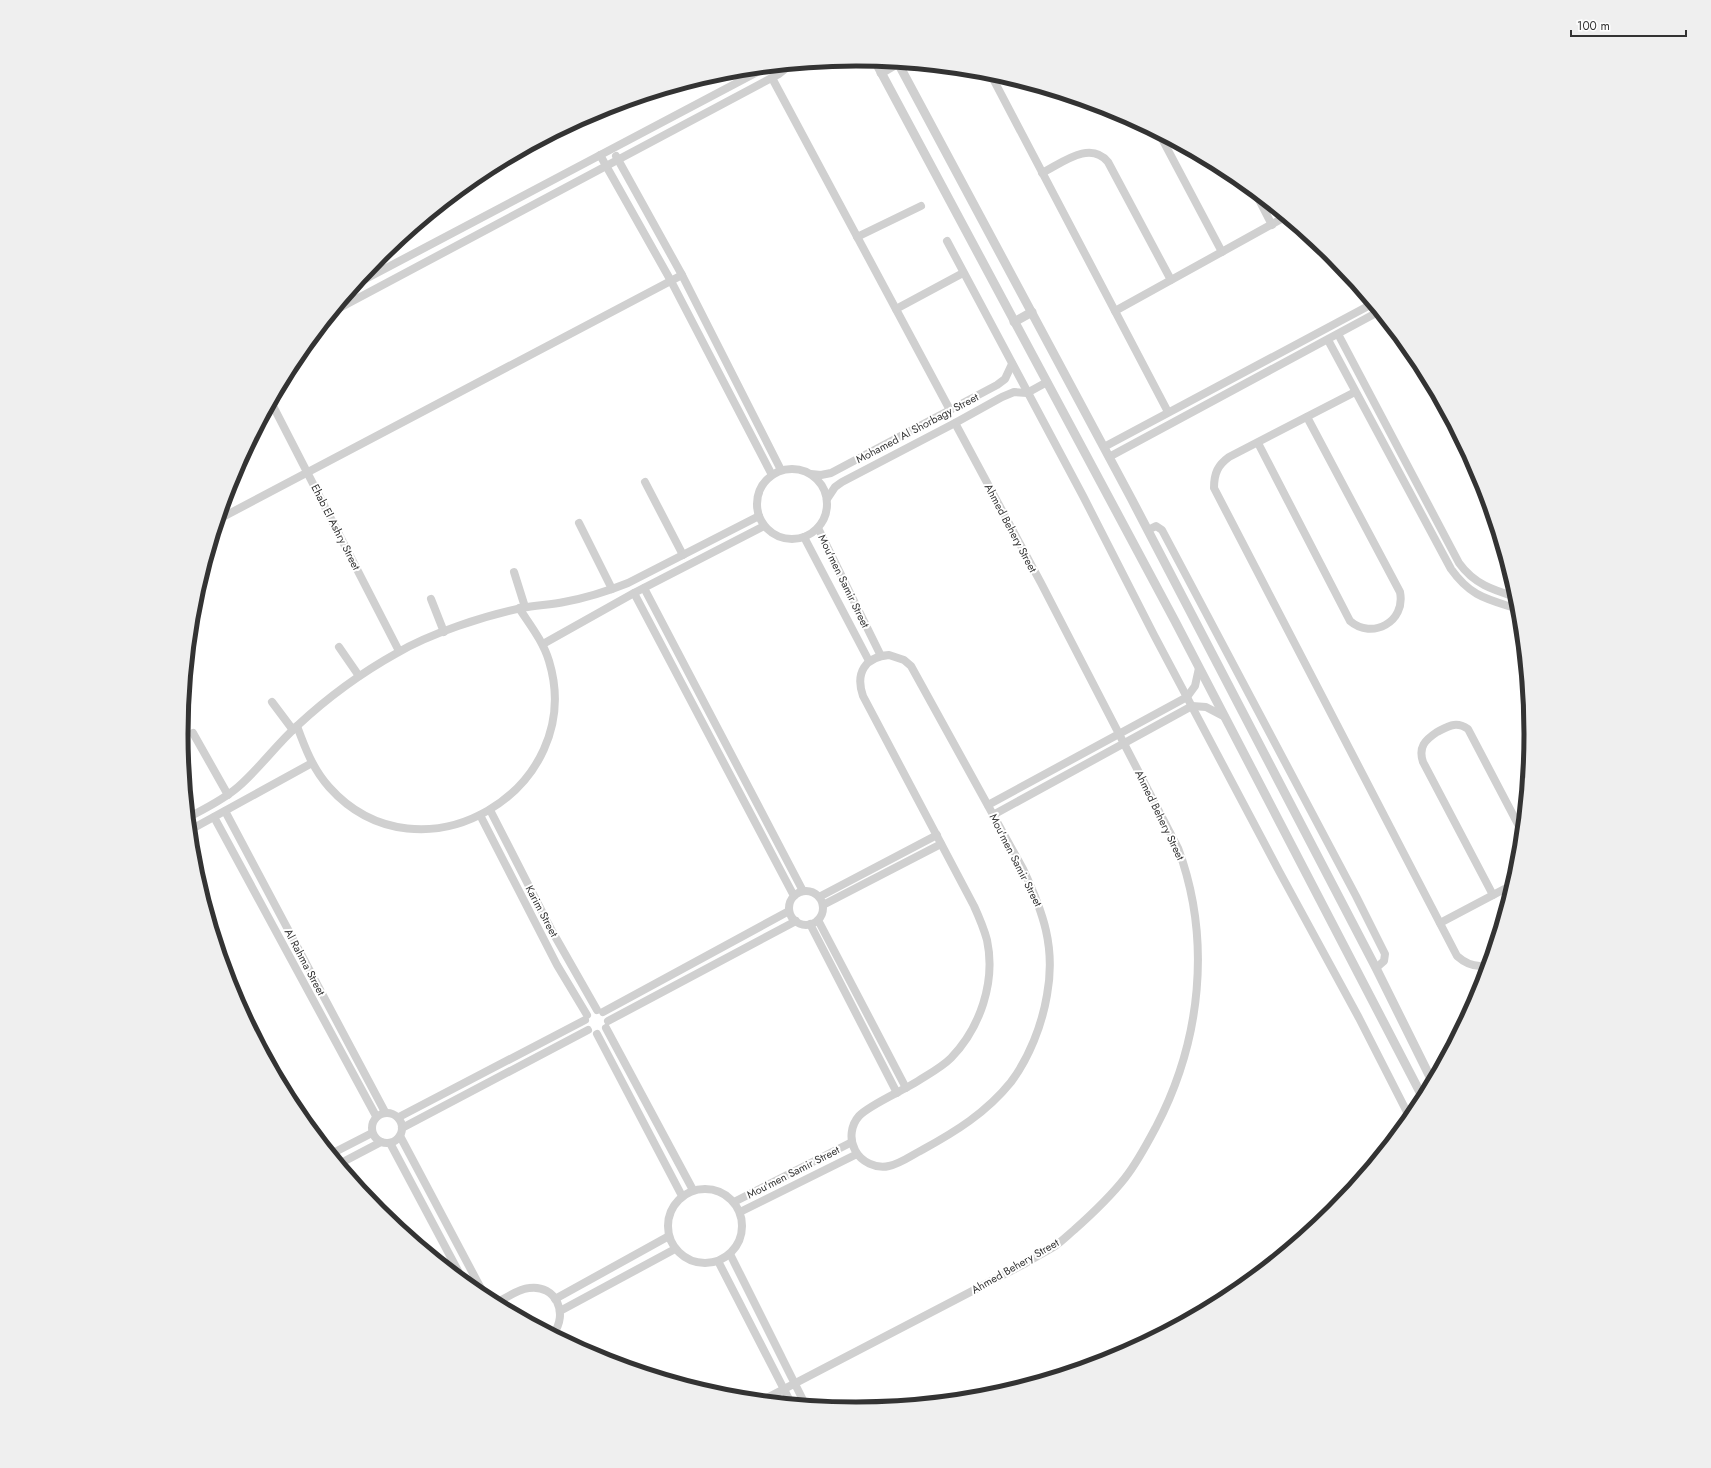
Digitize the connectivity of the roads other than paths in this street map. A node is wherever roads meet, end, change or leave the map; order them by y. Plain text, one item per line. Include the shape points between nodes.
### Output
1 (878, 67) edge
2 (891, 67) edge
3 (900, 67) edge
4 (785, 70) edge
5 (881, 73) junction
6 (753, 74) edge
7 (772, 78) junction
8 (994, 81) edge
9 (1163, 141) edge
10 (612, 149) junction
11 (600, 156) junction
12 (618, 160) junction
13 (606, 166) junction
14 (1042, 173) junction
15 (1261, 203) edge
16 (921, 206) dead end
17 (1281, 220) edge
18 (1272, 225) junction
19 (857, 237) junction
20 (947, 241) dead end
21 (1222, 252) junction
22 (964, 273) junction
23 (682, 275) junction
24 (369, 277) edge
25 (1171, 280) junction
26 (671, 281) junction
27 (343, 306) edge
28 (1368, 306) edge
29 (896, 309) junction
30 (1115, 311) junction
31 (1032, 312) junction
32 (1374, 314) edge
33 (1014, 322) junction
34 (1338, 334) junction
35 (1328, 340) junction
36 (1012, 364) junction
37 (1047, 382) junction
38 (1027, 392) junction
39 (1355, 392) junction
40 (273, 407) edge
41 (950, 410) junction
42 (1168, 412) junction
43 (1307, 417) junction
44 (955, 423) junction
45 (1258, 443) junction
46 (1104, 446) junction
47 (1109, 457) junction
48 (781, 470) junction
49 (308, 472) junction
50 (811, 474) junction
51 (772, 475) junction
52 (645, 482) dead end
53 (827, 499) junction
54 (224, 516) edge
55 (759, 516) junction
56 (579, 522) dead end
57 (764, 526) junction
58 (818, 528) junction
59 (1148, 530) junction
60 (804, 537) junction
61 (683, 555) junction
62 (514, 572) dead end
63 (644, 588) junction
64 (612, 589) junction
65 (634, 593) junction
66 (1509, 595) edge
67 (432, 599) dead end
68 (1511, 607) edge
69 (522, 608) junction
70 (1191, 612) junction
71 (1175, 621) junction
72 (444, 632) junction
73 (543, 644) junction
74 (339, 647) dead end
75 (399, 651) junction
76 (881, 656) junction
77 (869, 661) junction
78 (1199, 668) junction
79 (359, 676) junction
80 (1187, 697) junction
81 (272, 702) dead end
82 (1192, 706) junction
83 (1225, 717) junction
84 (295, 728) junction
85 (194, 732) dead end
86 (1120, 734) junction
87 (1125, 743) junction
88 (312, 763) junction
89 (228, 795) junction
90 (988, 805) junction
91 (490, 810) junction
92 (225, 811) junction
93 (192, 815) edge
94 (480, 815) junction
95 (993, 815) junction
96 (214, 817) junction
97 (1518, 824) edge
98 (194, 828) edge
99 (936, 835) junction
100 (941, 844) junction
101 (518, 865) junction
102 (508, 870) junction
103 (1505, 888) edge
104 (1335, 890) junction
105 (803, 891) junction
106 (1493, 894) junction
107 (794, 896) junction
108 (819, 897) junction
109 (1319, 899) junction
110 (823, 905) junction
111 (790, 911) junction
112 (818, 920) junction
113 (796, 922) junction
114 (1440, 923) junction
115 (810, 924) junction
116 (1482, 965) edge
117 (1376, 968) junction
118 (600, 1011) junction
119 (586, 1018) junction
120 (607, 1024) junction
121 (588, 1030) junction
122 (597, 1034) junction
123 (1418, 1054) junction
124 (1405, 1062) junction
125 (1429, 1076) edge
126 (906, 1088) junction
127 (1420, 1091) edge
128 (897, 1094) junction
129 (1407, 1111) edge
130 (385, 1112) junction
131 (376, 1116) junction
132 (399, 1118) junction
133 (402, 1128) junction
134 (372, 1133) junction
135 (400, 1136) junction
136 (381, 1142) junction
137 (852, 1142) junction
138 (390, 1143) junction
139 (335, 1152) edge
140 (857, 1154) junction
141 (343, 1162) edge
142 (693, 1190) junction
143 (682, 1196) junction
144 (734, 1202) junction
145 (740, 1212) junction
146 (669, 1236) junction
147 (675, 1249) junction
148 (730, 1254) junction
149 (718, 1261) junction
150 (458, 1270) edge
151 (480, 1286) edge
152 (555, 1299) junction
153 (501, 1300) edge
154 (560, 1311) junction
155 (555, 1331) edge
156 (794, 1384) junction
157 (784, 1389) junction
158 (770, 1396) edge
159 (789, 1398) edge
160 (803, 1400) edge

1 - 5 street
2 - 5 street
3 - 31 street
4 - 7 street
5 - 33 street
6 - 10 street
7 - 12 street
7 - 19 street
8 - 14 street
9 - 21 street
10 - 11 street
10 - 12 street
11 - 13 street
11 - 24 street
12 - 13 street
12 - 23 street
13 - 26 street
13 - 27 street
14 - 25 street via 1087,152 1099,153 1104,157
14 - 30 street
15 - 18 street
16 - 19 street
17 - 18 street
18 - 21 street
19 - 29 street
20 - 22 street
21 - 25 street
22 - 29 street
22 - 36 street
23 - 26 street
23 - 48 street
25 - 30 street
26 - 49 street
26 - 51 street
28 - 42 street
29 - 41 street
30 - 42 street
31 - 33 street
31 - 46 street
32 - 34 street
33 - 37 street
34 - 35 street
34 - 66 street via 1459,564 1481,585
35 - 39 street
35 - 47 street
36 - 38 street
36 - 41 street, Mohamed Al Shorbagy Street via 1001,382
37 - 38 street, Mohamed Al Shorbagy Street
37 - 71 street
38 - 44 street, Mohamed Al Shorbagy Street via 1008,394
38 - 80 street
39 - 43 street
39 - 68 street via 1442,555 1456,576 1480,597
40 - 49 street, Ehab El Ashry Street
41 - 50 street, Mohamed Al Shorbagy Street via 831,473
42 - 46 street
43 - 45 street
43 - 45 street via 1400,592 1402,599 1399,612 1395,618 1377,628 1362,629 1350,621
44 - 53 street, Mohamed Al Shorbagy Street via 842,482
44 - 86 street, Ahmed Behery Street
45 - 114 street via 1222,463 1216,470 1214,488
46 - 47 street
47 - 59 street
48 - 50 street via 796,469
48 - 51 street
49 - 54 street
49 - 75 street, Ehab El Ashry Street
50 - 53 street via 822,485
51 - 55 street via 760,489 756,507
52 - 61 street
53 - 58 street via 826,515
55 - 57 street
55 - 61 street
56 - 64 street
57 - 60 street via 776,536 783,538
57 - 63 street
58 - 60 street
58 - 76 street, Mou'men Samir Street
59 - 70 street
59 - 117 street via 1156,526 1162,530 1356,896 1385,954 1384,961
60 - 77 street, Mou'men Samir Street
61 - 64 street
62 - 69 street
63 - 65 street
63 - 105 street
64 - 69 street via 566,602
65 - 73 street
65 - 107 street
67 - 72 street
69 - 72 street
69 - 73 street
70 - 71 street
70 - 104 street
71 - 78 street
72 - 75 street
73 - 91 street via 553,677 555,694 550,734 539,761 529,776 505,800
74 - 79 street
75 - 79 street
76 - 77 street, Mou'men Samir Street
76 - 90 street, Mou'men Samir Street via 898,657 911,666
77 - 99 street, Mou'men Samir Street via 860,678 863,696
78 - 80 street via 1195,686
78 - 83 street
79 - 84 street
80 - 82 street
80 - 86 street
81 - 84 street
82 - 83 street via 1206,707
82 - 87 street
82 - 129 street
83 - 109 street
84 - 88 street
84 - 89 street via 245,781
85 - 89 street
86 - 87 street, Ahmed Behery Street
86 - 90 street
87 - 95 street
87 - 156 street, Ahmed Behery Street via 1178,848 1191,894 1197,937 1195,1014 1174,1090 1156,1126 1126,1178 1056,1245
88 - 92 street
88 - 94 street via 329,788 346,803 365,815 393,825 407,828 438,828 467,822
89 - 93 street
90 - 95 street, Mou'men Samir Street
91 - 94 street
91 - 101 street, Karim Street
92 - 96 street
92 - 130 street, Al Rahma Street
94 - 102 street, Karim Street
95 - 140 street, Mou'men Samir Street via 1037,898 1045,921 1050,969 1042,1016 1031,1046 1021,1067 996,1100 964,1126 890,1166 872,1165
96 - 98 street
96 - 131 street, Al Rahma Street
97 - 106 street via 1468,729 1450,725 1427,738 1421,750 1423,762
99 - 100 street, Mou'men Samir Street
99 - 108 street
100 - 110 street
100 - 126 street, Mou'men Samir Street via 974,906 987,941 989,974 982,1007 974,1027 960,1048 950,1060
101 - 102 street
101 - 118 street, Karim Street via 552,930
102 - 119 street, Karim Street
103 - 106 street
104 - 109 street
104 - 117 street
105 - 107 street
105 - 108 street via 809,891
106 - 114 street
107 - 111 street via 789,906
108 - 110 street
109 - 124 street
110 - 112 street
111 - 113 street
111 - 118 street
112 - 115 street
112 - 126 street
113 - 115 street
113 - 120 street
114 - 116 street via 1457,956 1476,966
115 - 128 street
117 - 123 street
118 - 119 street via 591,1012
118 - 120 street
119 - 121 street
119 - 132 street
120 - 122 street via 602,1032
120 - 142 street
121 - 122 street
121 - 133 street
122 - 143 street
123 - 124 street
123 - 125 street
124 - 127 street
126 - 128 street, Mou'men Samir Street
128 - 137 street, Mou'men Samir Street via 859,1116 854,1123
130 - 131 street
130 - 132 street via 395,1114
131 - 134 street via 372,1124
132 - 133 street
133 - 135 street
134 - 136 street
134 - 139 street
135 - 138 street
135 - 151 street
136 - 138 street
136 - 141 street
137 - 140 street, Mou'men Samir Street
137 - 144 street, Mou'men Samir Street
138 - 150 street
140 - 145 street, Mou'men Samir Street
142 - 143 street
142 - 144 street via 715,1190 726,1194
143 - 146 street via 669,1214
144 - 145 street
145 - 148 street via 742,1235
146 - 147 street
146 - 152 street
147 - 149 street via 694,1262
147 - 154 street
148 - 149 street
148 - 156 street
149 - 157 street
152 - 153 street via 539,1288 529,1288
152 - 154 street
154 - 155 street
156 - 157 street, Ahmed Behery Street
156 - 160 street
157 - 158 street, Ahmed Behery Street
157 - 159 street

